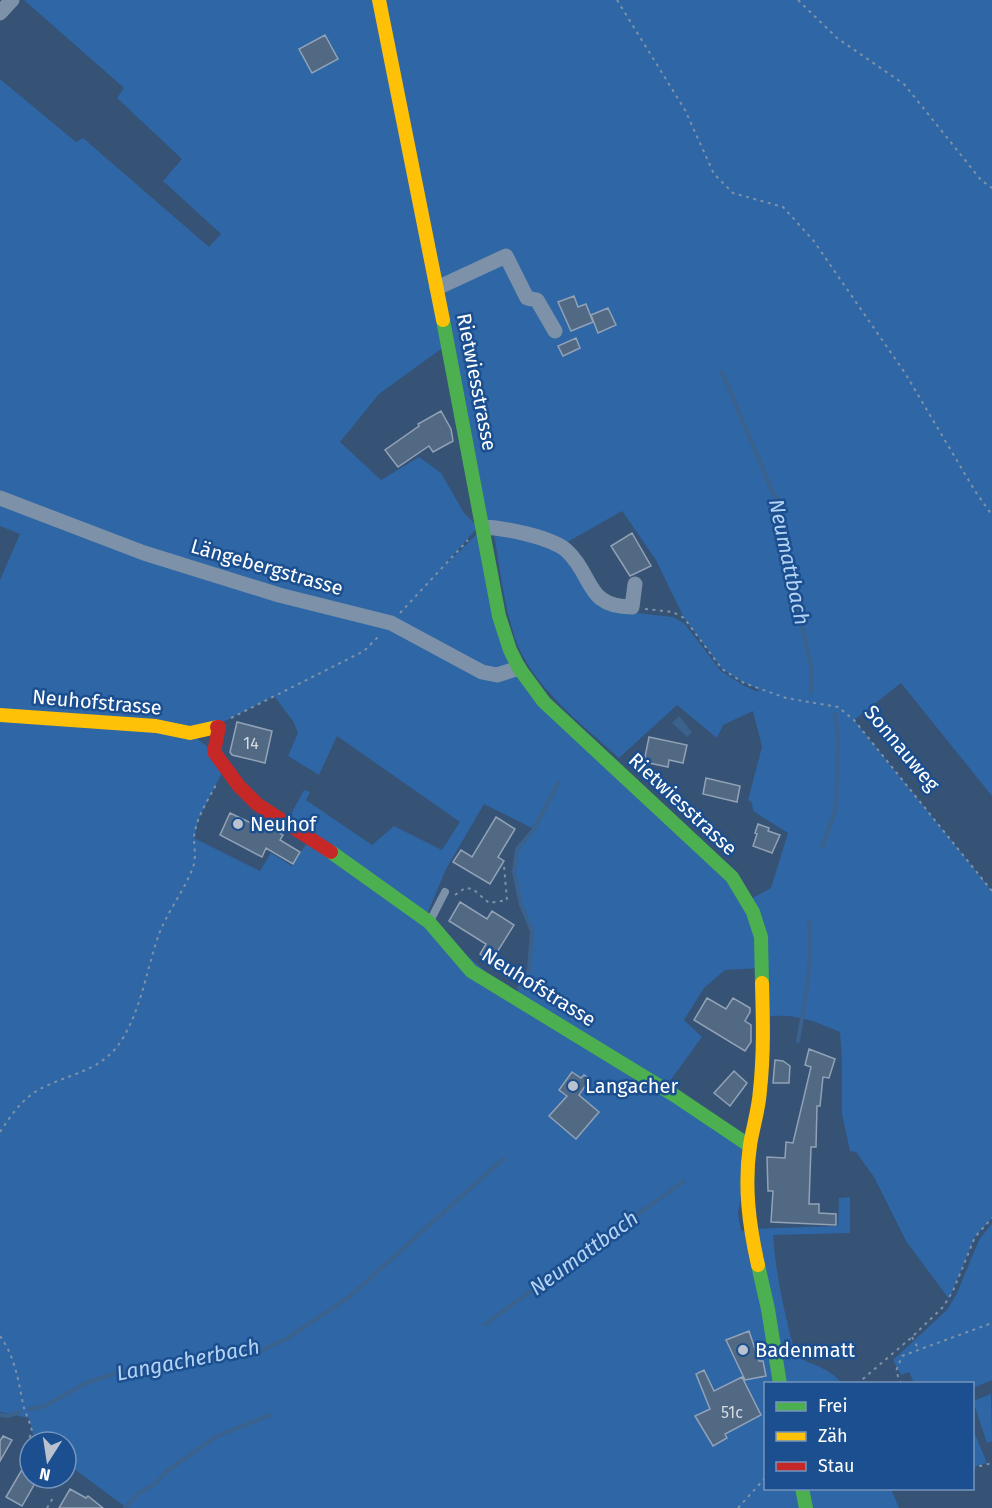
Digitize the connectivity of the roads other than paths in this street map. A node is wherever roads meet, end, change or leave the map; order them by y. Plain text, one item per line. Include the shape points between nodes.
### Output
1 (12, 0) edge
2 (379, 0) edge
3 (0, 13) edge
4 (437, 288) junction
5 (555, 331) dead end
6 (0, 498) edge
7 (483, 527) junction
8 (635, 584) dead end
9 (519, 668) junction
10 (0, 715) edge
11 (190, 734) junction
12 (214, 752) junction
13 (445, 892) dead end
14 (429, 922) junction
15 (750, 1146) junction
16 (780, 1382) edge
17 (802, 1490) edge
18 (806, 1508) edge

1 - 3 street
2 - 4 main road, Rietwiesstrasse
4 - 5 street via 506,256 527,298 537,300
4 - 7 main road, Rietwiesstrasse
6 - 9 street, Längebergstrasse via 144,553 279,595 391,623 482,672 497,675
7 - 8 street via 508,529 561,546 600,598 615,607 632,608
7 - 9 main road, Rietwiesstrasse via 499,616
9 - 15 main road, Rietwiesstrasse via 555,714 732,877 753,912 761,937 764,1037 760,1093
10 - 11 main road, Neuhofstrasse via 156,726
11 - 12 street, Neuhofstrasse
11 - 12 main road, Neuhofstrasse via 219,727
12 - 14 main road, Neuhofstrasse via 257,804
13 - 14 lane
14 - 15 main road, Neuhofstrasse via 471,971
15 - 16 main road, Rietwiesstrasse via 750,1229
17 - 18 main road

